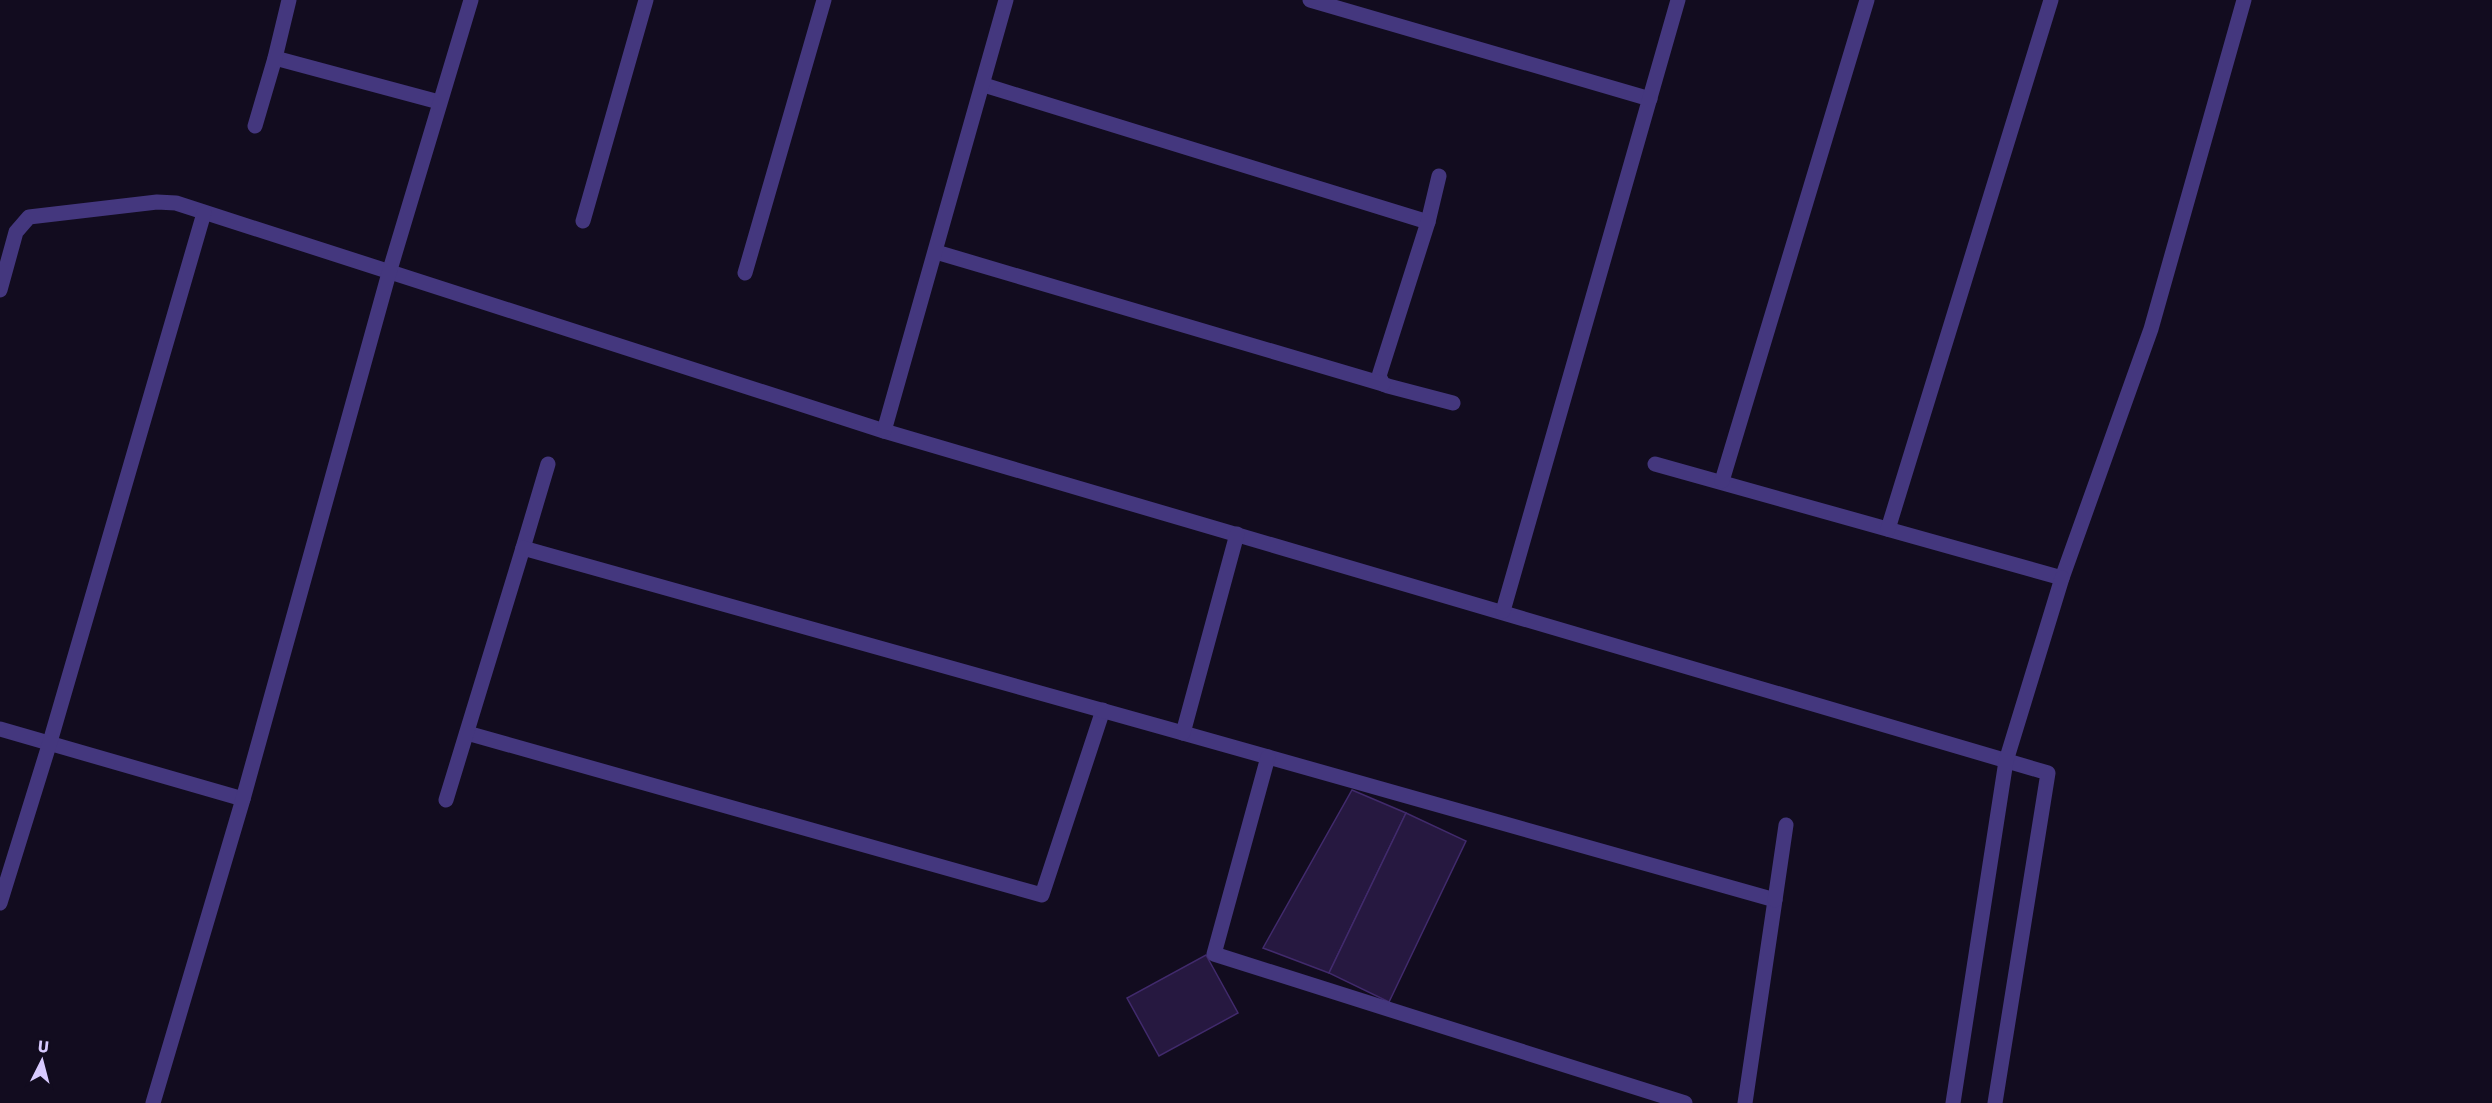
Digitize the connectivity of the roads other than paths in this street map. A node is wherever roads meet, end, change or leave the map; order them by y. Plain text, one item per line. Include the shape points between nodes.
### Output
1 (289, 0) edge
2 (471, 0) edge
3 (646, 0) edge
4 (824, 0) edge
5 (1006, 0) edge
6 (1310, 0) edge
7 (1678, 0) edge
8 (1867, 0) edge
9 (2051, 0) edge
10 (2244, 0) edge
11 (276, 58) junction
12 (984, 85) junction
13 (1650, 99) junction
14 (439, 102) junction
15 (255, 126) dead end
16 (1439, 176) dead end
17 (204, 213) junction
18 (583, 221) dead end
19 (1428, 222) junction
20 (936, 252) junction
21 (389, 273) junction
22 (746, 273) dead end
23 (0, 290) edge
24 (1383, 384) junction
25 (1453, 402) dead end
26 (884, 431) junction
27 (548, 464) dead end
28 (1655, 464) dead end
29 (1722, 482) junction
30 (1888, 529) junction
31 (1237, 534) junction
32 (524, 548) junction
33 (2062, 578) junction
34 (1503, 611) junction
35 (1103, 710) junction
36 (0, 729) edge
37 (467, 733) junction
38 (1183, 733) junction
39 (50, 742) junction
40 (1268, 757) junction
41 (2006, 761) junction
42 (243, 799) junction
43 (446, 800) dead end
44 (1786, 825) dead end
45 (1775, 900) junction
46 (0, 903) edge
47 (153, 1103) edge
48 (1685, 1103) edge
49 (1745, 1103) edge
50 (1953, 1103) edge
51 (1995, 1103) edge

1 - 11 street
2 - 14 street
3 - 18 street
4 - 22 street
5 - 12 street
6 - 13 street
7 - 13 street
8 - 29 street
9 - 30 street
10 - 33 street via 2151,329
11 - 14 street
11 - 15 street
12 - 19 street
12 - 20 street
13 - 34 street
14 - 21 street
16 - 19 street
17 - 21 street
17 - 23 street via 176,203 157,202 29,217 16,232
17 - 39 street
19 - 24 street via 1379,376
20 - 24 street
20 - 26 street
21 - 26 street
21 - 42 street
24 - 25 street
26 - 31 street
27 - 32 street
28 - 29 street
29 - 30 street
30 - 33 street
31 - 34 street
31 - 38 street
32 - 35 street
32 - 37 street
33 - 41 street
34 - 41 street
35 - 37 street via 1042,895
35 - 38 street
36 - 39 street
37 - 43 street
38 - 40 street
39 - 42 street
39 - 46 street
40 - 45 street
40 - 48 street via 1214,954
41 - 50 street
41 - 51 street via 2048,773
42 - 47 street
44 - 45 street
45 - 49 street

